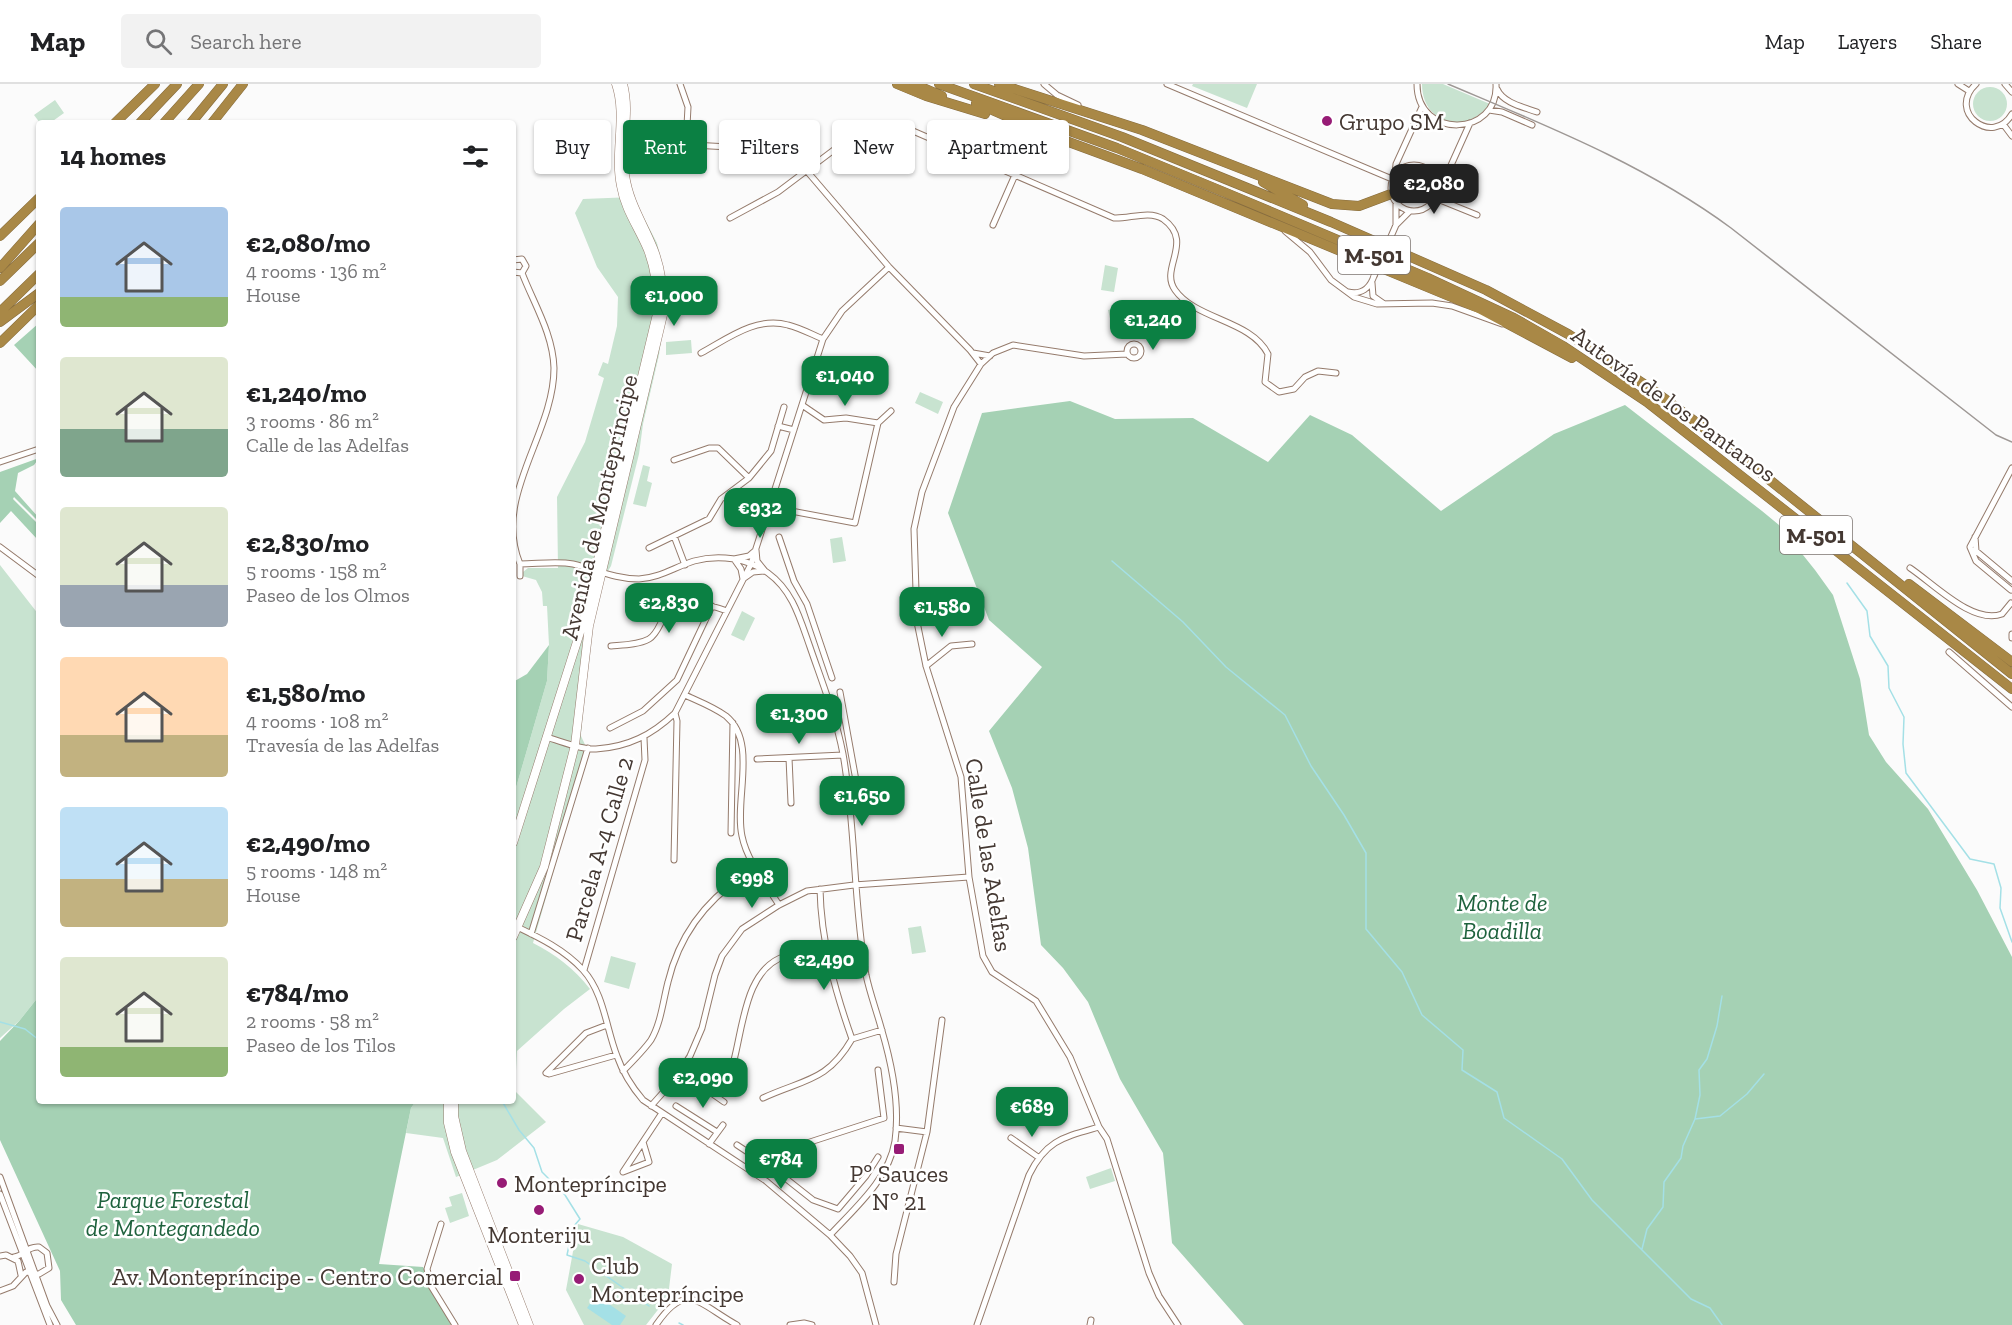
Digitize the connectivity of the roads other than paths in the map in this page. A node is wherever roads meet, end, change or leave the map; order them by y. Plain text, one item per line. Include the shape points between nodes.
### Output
1 (155, 84) edge
2 (177, 84) edge
3 (199, 84) edge
4 (224, 84) edge
5 (243, 84) edge
6 (616, 84) edge
7 (623, 84) edge
8 (681, 84) edge
9 (897, 84) edge
10 (914, 84) edge
11 (974, 84) edge
12 (999, 84) edge
13 (1044, 84) edge
14 (1167, 84) edge
15 (1417, 84) edge
16 (1958, 84) edge
17 (1974, 84) edge
18 (942, 86) edge
19 (1496, 87) edge
20 (1969, 91) junction
21 (960, 105) junction
22 (1422, 107) junction
23 (1488, 110) junction
24 (1537, 112) dead end
25 (1092, 114) junction
26 (2011, 119) edge
27 (118, 120) edge
28 (143, 120) edge
29 (167, 120) edge
30 (194, 120) edge
31 (214, 120) edge
32 (687, 120) edge
33 (1005, 120) edge
34 (1014, 120) edge
35 (1470, 123) junction
36 (2003, 124) junction
37 (1532, 125) dead end
38 (2012, 136) edge
39 (621, 141) junction
40 (1069, 142) edge
41 (1215, 158) junction
42 (820, 159) edge
43 (801, 174) edge
44 (809, 174) edge
45 (1015, 175) junction
46 (1394, 177) junction
47 (1436, 194) junction
48 (1394, 198) junction
49 (36, 201) edge
50 (1410, 211) junction
51 (1477, 215) dead end
52 (730, 218) dead end
53 (1262, 219) junction
54 (1331, 222) junction
55 (993, 225) dead end
56 (1396, 225) junction
57 (36, 227) edge
58 (0, 236) edge
59 (36, 246) edge
60 (516, 259) edge
61 (889, 267) junction
62 (0, 268) edge
63 (516, 272) edge
64 (522, 273) junction
65 (36, 277) edge
66 (0, 281) edge
67 (1372, 283) junction
68 (1346, 292) junction
69 (36, 295) edge
70 (1385, 305) junction
71 (36, 308) edge
72 (0, 312) edge
73 (0, 322) edge
74 (823, 339) junction
75 (0, 343) edge
76 (1560, 352) junction
77 (701, 353) dead end
78 (973, 353) junction
79 (1127, 354) dead end
80 (990, 356) junction
81 (981, 364) junction
82 (1336, 373) dead end
83 (1619, 383) junction
84 (802, 405) junction
85 (784, 407) dead end
86 (891, 411) dead end
87 (878, 423) junction
88 (778, 426) junction
89 (794, 430) junction
90 (36, 450) edge
91 (674, 460) dead end
92 (0, 462) edge
93 (2012, 468) edge
94 (749, 478) junction
95 (516, 498) edge
96 (770, 507) junction
97 (674, 536) junction
98 (1975, 536) junction
99 (778, 537) dead end
100 (0, 547) edge
101 (649, 548) dead end
102 (756, 550) junction
103 (516, 552) edge
104 (1868, 558) junction
105 (734, 559) junction
106 (520, 564) junction
107 (751, 564) junction
108 (685, 565) junction
109 (1910, 568) dead end
110 (765, 571) junction
111 (598, 572) junction
112 (36, 574) edge
113 (520, 576) dead end
114 (743, 579) junction
115 (2012, 581) edge
116 (2012, 589) edge
117 (799, 590) junction
118 (790, 597) junction
119 (2011, 603) edge
120 (712, 606) junction
121 (727, 611) junction
122 (972, 644) dead end
123 (611, 646) dead end
124 (1949, 652) dead end
125 (2012, 662) edge
126 (926, 666) junction
127 (2012, 674) edge
128 (832, 678) dead end
129 (2012, 689) edge
130 (840, 692) dead end
131 (685, 695) junction
132 (2012, 707) edge
133 (675, 713) junction
134 (844, 713) junction
135 (833, 716) junction
136 (733, 723) junction
137 (610, 728) dead end
138 (546, 737) junction
139 (644, 738) junction
140 (575, 745) junction
141 (588, 748) junction
142 (843, 754) junction
143 (789, 758) junction
144 (757, 759) dead end
145 (791, 803) dead end
146 (849, 804) junction
147 (516, 833) edge
148 (730, 833) dead end
149 (674, 860) dead end
150 (743, 876) dead end
151 (969, 877) junction
152 (854, 885) junction
153 (820, 889) junction
154 (779, 905) junction
155 (516, 924) edge
156 (516, 926) edge
157 (531, 934) junction
158 (828, 955) junction
159 (584, 970) junction
160 (942, 1020) dead end
161 (607, 1025) junction
162 (882, 1030) junction
163 (852, 1039) junction
164 (616, 1055) junction
165 (734, 1060) dead end
166 (878, 1070) dead end
167 (624, 1071) junction
168 (681, 1071) junction
169 (763, 1098) dead end
170 (724, 1102) dead end
171 (448, 1104) edge
172 (454, 1104) edge
173 (651, 1106) junction
174 (676, 1106) dead end
175 (662, 1113) junction
176 (884, 1118) junction
177 (897, 1120) junction
178 (723, 1125) dead end
179 (1099, 1127) junction
180 (896, 1128) junction
181 (717, 1132) junction
182 (927, 1132) junction
183 (1011, 1137) dead end
184 (643, 1142) junction
185 (807, 1143) dead end
186 (709, 1144) junction
187 (737, 1145) dead end
188 (878, 1156) dead end
189 (1038, 1157) junction
190 (775, 1170) junction
191 (866, 1176) junction
192 (0, 1177) edge
193 (766, 1181) junction
194 (877, 1183) junction
195 (0, 1194) edge
196 (441, 1224) dead end
197 (830, 1235) junction
198 (26, 1250) junction
199 (0, 1256) edge
200 (14, 1257) junction
201 (34, 1274) junction
202 (21, 1275) junction
203 (894, 1282) dead end
204 (0, 1291) edge
205 (50, 1325) edge
206 (57, 1325) edge
207 (455, 1325) edge
208 (523, 1325) edge
209 (529, 1325) edge
210 (658, 1325) edge
211 (737, 1325) edge
212 (790, 1325) edge
213 (812, 1325) edge
214 (876, 1325) edge
215 (977, 1325) edge
216 (1178, 1325) edge

1 - 27 highway
2 - 28 highway
3 - 29 highway
4 - 30 highway
5 - 31 highway
6 - 39 street, Avenida de Montepríncipe
7 - 39 street, Avenida de Montepríncipe
8 - 32 street
9 - 21 highway
10 - 21 highway
11 - 54 highway, Autovía de los Pantanos / M-501 via 1122,137
12 - 25 highway
13 - 25 street
14 - 46 street
15 - 22 street
16 - 20 street
17 - 20 street
18 - 34 highway
18 - 83 highway, Autovía de los Pantanos / M-501 via 1127,152 1428,278 1514,318
19 - 23 street
19 - 24 street via 1506,100
20 - 36 street via 1967,110 1976,123 1995,128
21 - 33 highway
22 - 35 street via 1443,124
22 - 46 street
23 - 35 street
23 - 37 street
25 - 41 highway
26 - 36 street
35 - 47 street
36 - 38 street
39 - 111 street, Avenida de Montepríncipe via 626,186 658,263 663,315
40 - 53 highway
41 - 48 highway via 1332,204 1359,206
41 - 54 highway
42 - 45 street via 859,131 882,127 913,130
43 - 52 street via 778,192
44 - 61 street
45 - 55 street
45 - 82 street via 1114,218 1162,218 1174,230 1177,240 1178,253 1170,277 1173,289 1183,299 1257,338 1268,354 1265,382 1279,392 1294,389 1305,376 1318,371
46 - 47 street via 1404,167 1425,168 1436,182
46 - 48 street
47 - 50 street via 1422,209
47 - 51 street
48 - 50 street
48 - 56 street
49 - 58 highway
50 - 56 street
53 - 68 street via 1298,240
53 - 76 highway via 1478,308
54 - 104 highway, Autovía de los Pantanos / M-501 via 1486,290 1568,334 1653,390
56 - 67 street, bridge
57 - 62 highway
59 - 66 highway
60 - 64 street via 524,261
61 - 74 street via 842,311
61 - 78 street
63 - 64 street
64 - 95 street via 549,339 554,369 548,403
65 - 72 highway
67 - 68 street via 1360,292
67 - 70 street via 1373,296
68 - 70 street
69 - 73 highway
70 - 76 street via 1452,306
71 - 75 highway
74 - 77 street via 772,322 753,325
74 - 84 street
76 - 83 highway
78 - 80 street
78 - 81 street
79 - 80 street, Calle de las Adelfas via 1084,356 1013,345
80 - 81 street, Calle de las Adelfas
81 - 126 street, Calle de las Adelfas via 954,407 922,492 914,529 917,622
83 - 129 highway, Autovía de los Pantanos / M-501
84 - 87 street via 824,420 846,418
84 - 89 street
85 - 88 street
86 - 87 street
87 - 96 street via 855,523
88 - 89 street
88 - 94 street via 771,451
89 - 96 street
90 - 92 street
91 - 94 street via 718,448
93 - 98 street
94 - 97 street via 722,499 709,519
96 - 102 street
97 - 101 street
97 - 108 street
98 - 115 street via 1976,551
98 - 116 street via 1971,554
99 - 117 street
100 - 112 street
102 - 105 street
102 - 107 street
102 - 110 street via 757,561
103 - 106 street
104 - 125 highway
104 - 127 highway, Autovía de los Pantanos / M-501
105 - 107 street
105 - 108 street via 706,559
105 - 114 street
106 - 111 street via 569,563
106 - 113 street
107 - 110 street
107 - 114 street
108 - 111 street via 638,579
109 - 119 street via 1982,616 2002,614
110 - 114 street via 753,572
110 - 118 street
111 - 138 street, Avenida de Montepríncipe
111 - 140 street, Avenida de Montepríncipe
114 - 121 street
116 - 119 street
117 - 118 street
117 - 128 street
118 - 135 street
120 - 121 street
120 - 123 street via 677,606 668,611 648,639
120 - 137 street via 676,680 643,711
121 - 131 street
122 - 126 street via 951,646
124 - 132 street
126 - 151 street, Calle de las Adelfas via 961,777
130 - 134 street
131 - 133 street
131 - 136 street
133 - 139 street
133 - 149 street
134 - 135 street
134 - 146 street via 860,806
135 - 142 street
136 - 148 street
136 - 154 street via 743,751 742,835 751,860
138 - 140 street
138 - 147 street, Avenida de Montepríncipe
139 - 141 street
139 - 159 street, Parcela A-4 Calle 2 via 645,759
140 - 141 street
140 - 155 street, Avenida de Montepríncipe via 544,867
141 - 157 street
142 - 143 street
142 - 146 street
143 - 144 street
143 - 145 street
146 - 152 street
150 - 167 street via 708,904 686,935 673,963 659,1022 651,1039
151 - 152 street
151 - 179 street, Calle de las Adelfas via 983,956 992,972 1036,1001 1070,1057
152 - 153 street
152 - 162 street via 867,977
153 - 154 street
153 - 158 street via 820,916
154 - 168 street via 742,929 722,956 702,1028
156 - 157 street
157 - 159 street via 559,949
158 - 163 street
158 - 165 street via 784,957 759,974
159 - 161 street via 599,996
160 - 182 street
161 - 164 street
161 - 164 street via 586,1033 546,1073
162 - 163 street
162 - 177 street
163 - 169 street via 838,1062 814,1080
164 - 167 street
166 - 176 street
167 - 173 street via 629,1083
168 - 170 street
168 - 173 street
171 - 208 street via 455,1152
172 - 209 street via 462,1151
173 - 175 street
174 - 181 street
175 - 184 street
175 - 186 street
176 - 177 street
176 - 185 street
177 - 180 street
178 - 181 street
179 - 189 street via 1069,1135
179 - 216 street, Calle de las Adelfas via 1107,1139 1149,1274 1158,1296
180 - 182 street
180 - 194 street via 894,1148
181 - 186 street
182 - 203 street via 896,1254
183 - 189 street
184 - 184 street via 636,1152 623,1172 649,1162
186 - 193 street
187 - 190 street
188 - 191 street
189 - 215 street
190 - 191 street via 813,1200 838,1209
190 - 193 street
191 - 194 street
192 - 198 street
193 - 197 street
194 - 197 street
195 - 198 street
196 - 207 street via 427,1269 431,1286
197 - 214 street via 862,1273
198 - 200 street
198 - 201 street
198 - 201 street via 42,1248 48,1257 49,1268
199 - 200 street
200 - 202 street via 20,1264
201 - 202 street
201 - 205 street
201 - 206 street
202 - 204 street via 13,1286
210 - 211 street via 677,1301 687,1299 699,1301
212 - 213 street

